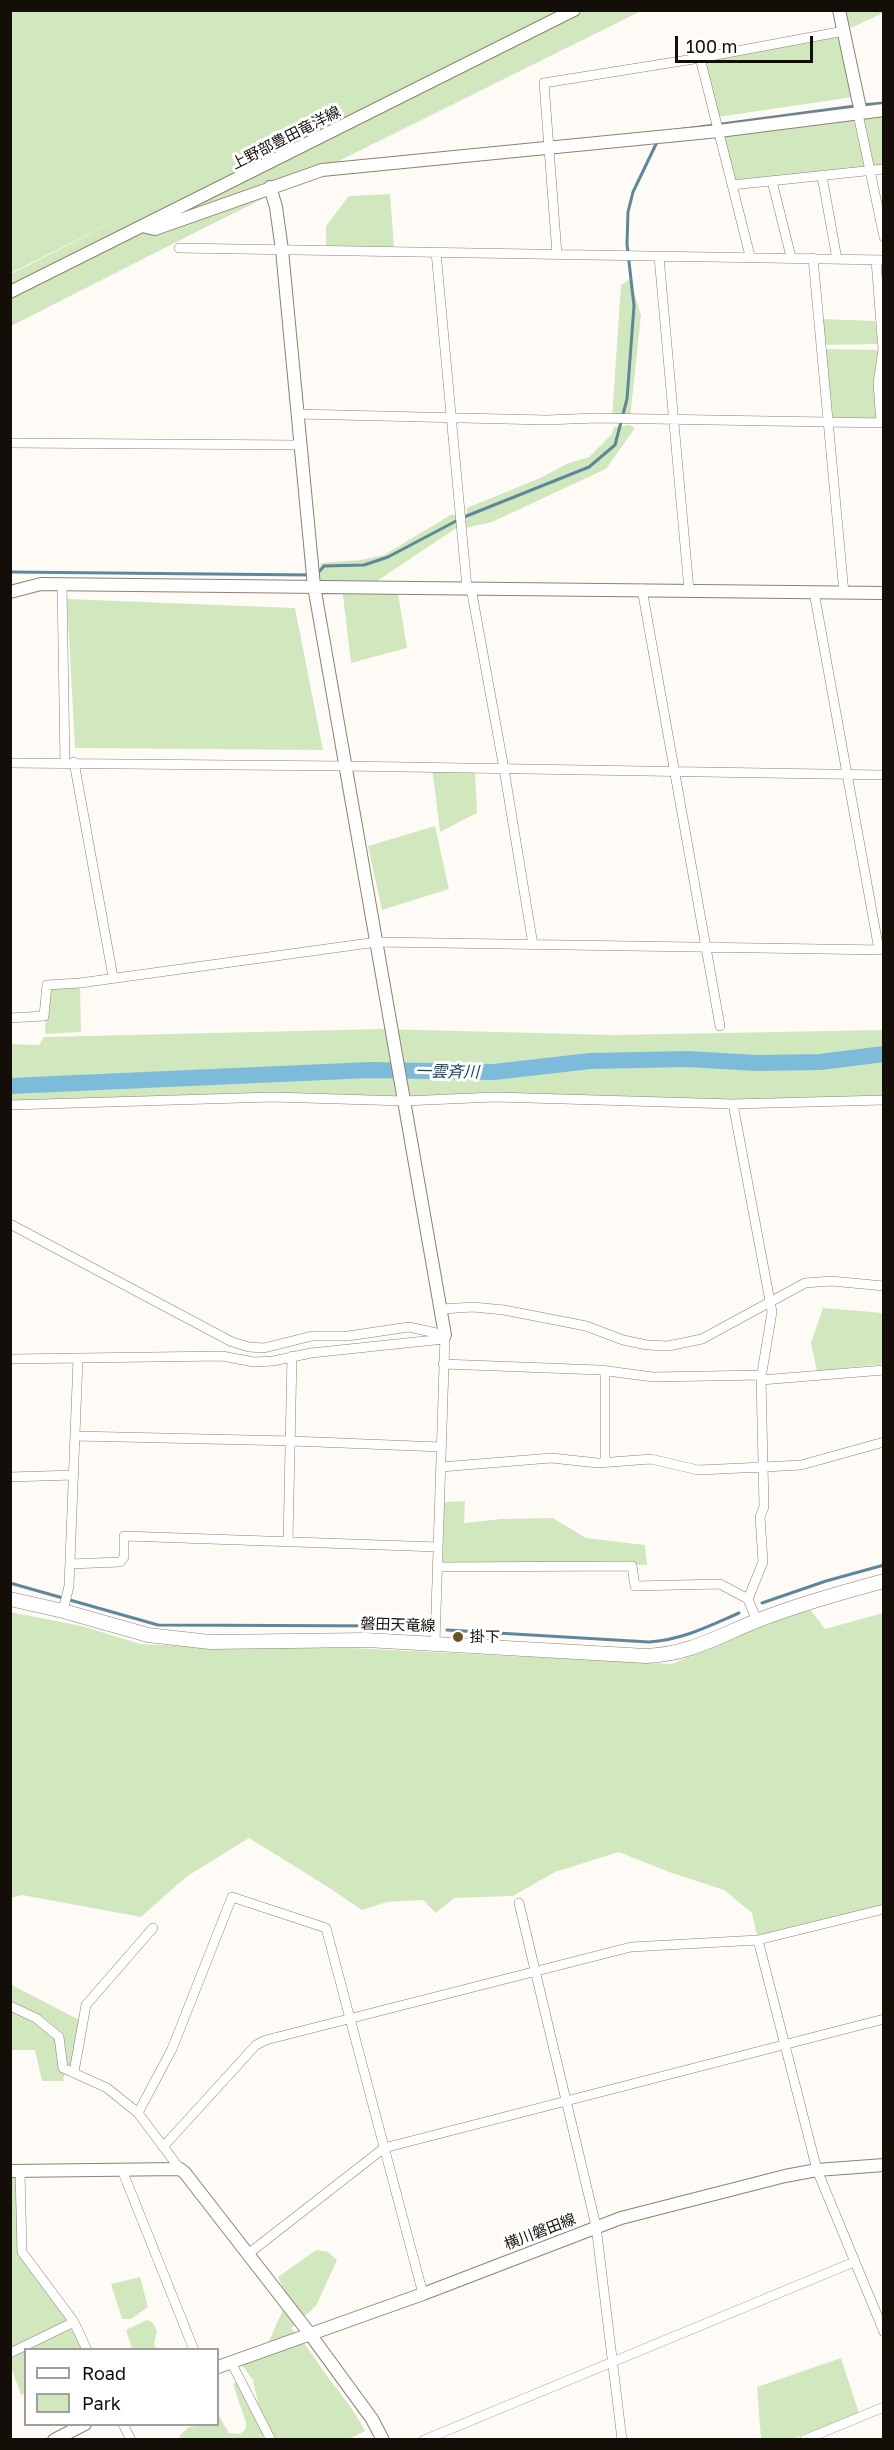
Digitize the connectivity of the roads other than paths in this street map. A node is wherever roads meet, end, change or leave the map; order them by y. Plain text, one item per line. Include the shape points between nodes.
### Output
1 (574, 10) edge
2 (839, 10) edge
3 (844, 31) junction
4 (700, 58) junction
5 (884, 110) edge
6 (859, 114) junction
7 (719, 131) junction
8 (549, 148) junction
9 (884, 169) edge
10 (871, 171) junction
11 (822, 176) junction
12 (772, 181) junction
13 (732, 185) junction
14 (270, 187) junction
15 (142, 226) junction
16 (884, 237) edge
17 (179, 248) dead end
18 (282, 250) junction
19 (435, 252) junction
20 (557, 254) junction
21 (750, 256) junction
22 (660, 257) junction
23 (791, 257) junction
24 (813, 258) junction
25 (837, 259) junction
26 (880, 260) edge
27 (10, 292) edge
28 (298, 414) junction
29 (452, 417) junction
30 (673, 420) junction
31 (828, 422) junction
32 (882, 423) edge
33 (10, 443) edge
34 (301, 445) junction
35 (62, 585) junction
36 (314, 586) junction
37 (469, 588) junction
38 (642, 589) junction
39 (689, 590) junction
40 (10, 592) edge
41 (814, 592) junction
42 (844, 593) junction
43 (884, 593) edge
44 (70, 762) junction
45 (10, 763) edge
46 (345, 766) junction
47 (504, 769) junction
48 (674, 770) junction
49 (846, 774) junction
50 (884, 774) edge
51 (377, 942) junction
52 (533, 945) junction
53 (706, 947) junction
54 (881, 950) edge
55 (113, 977) junction
56 (10, 1018) edge
57 (720, 1026) dead end
58 (884, 1100) edge
59 (404, 1101) junction
60 (733, 1104) junction
61 (10, 1105) edge
62 (10, 1224) edge
63 (884, 1286) edge
64 (770, 1302) junction
65 (442, 1309) junction
66 (444, 1337) junction
67 (292, 1356) junction
68 (10, 1359) edge
69 (78, 1359) junction
70 (443, 1364) junction
71 (884, 1370) edge
72 (605, 1371) junction
73 (762, 1377) junction
74 (76, 1436) junction
75 (291, 1441) junction
76 (884, 1442) edge
77 (441, 1447) junction
78 (605, 1463) junction
79 (441, 1467) junction
80 (764, 1467) junction
81 (74, 1475) junction
82 (10, 1477) edge
83 (288, 1541) junction
84 (438, 1547) junction
85 (70, 1564) junction
86 (437, 1567) junction
87 (884, 1581) edge
88 (10, 1599) edge
89 (748, 1599) junction
90 (63, 1611) junction
91 (757, 1621) junction
92 (435, 1642) junction
93 (519, 1903) dead end
94 (884, 1909) edge
95 (153, 1928) dead end
96 (758, 1940) junction
97 (533, 1972) junction
98 (10, 2006) edge
99 (351, 2019) junction
100 (884, 2019) edge
101 (785, 2044) junction
102 (74, 2072) junction
103 (566, 2102) junction
104 (138, 2113) junction
105 (163, 2147) junction
106 (384, 2148) junction
107 (884, 2165) edge
108 (180, 2169) junction
109 (122, 2170) junction
110 (817, 2170) junction
111 (15, 2171) edge
112 (596, 2226) junction
113 (248, 2254) junction
114 (854, 2262) junction
115 (423, 2294) junction
116 (74, 2322) junction
117 (884, 2332) edge
118 (310, 2334) junction
119 (87, 2348) edge
120 (194, 2348) edge
121 (10, 2353) edge
122 (613, 2361) junction
123 (231, 2362) junction
124 (219, 2367) edge
125 (884, 2407) edge
126 (81, 2426) edge
127 (54, 2439) edge
128 (271, 2439) edge
129 (382, 2439) edge
130 (424, 2439) edge
131 (622, 2439) edge
132 (804, 2439) edge

1 - 15 street, 上野部豊田竜洋線
2 - 3 street
3 - 4 street
3 - 6 street
4 - 7 street
4 - 8 street via 544,83
5 - 6 street
6 - 7 street
6 - 10 street
7 - 8 street
7 - 13 street
8 - 14 street via 322,170
8 - 20 street
9 - 10 street
10 - 11 street
10 - 16 street
11 - 12 street
11 - 25 street
12 - 13 street
12 - 23 street
13 - 21 street
14 - 15 street via 155,230
14 - 18 street
15 - 27 street, 上野部豊田竜洋線
17 - 18 street
18 - 19 street
18 - 28 street
19 - 20 street
19 - 29 street
20 - 22 street
21 - 22 street
21 - 23 street
22 - 30 street
23 - 24 street
24 - 25 street
24 - 31 street
25 - 26 street
26 - 32 street via 884,350 878,382
28 - 29 street
28 - 34 street
29 - 30 street
29 - 37 street
30 - 31 street
30 - 39 street
31 - 32 street
31 - 42 street
33 - 34 street
34 - 36 street
35 - 36 street
35 - 40 street via 41,584
35 - 44 street
36 - 37 street
36 - 46 street
37 - 38 street
37 - 47 street
38 - 39 street
38 - 48 street
39 - 41 street
41 - 42 street
41 - 49 street
42 - 43 street
44 - 45 street
44 - 46 street
44 - 55 street
46 - 47 street
46 - 51 street
47 - 48 street
47 - 52 street
48 - 49 street
48 - 53 street
49 - 50 street
49 - 54 street
51 - 52 street
51 - 55 street
51 - 59 street
52 - 53 street
53 - 54 street
53 - 57 street
55 - 56 street via 47,985 44,1016
58 - 60 street
59 - 60 street via 495,1097
59 - 61 street via 273,1097
59 - 65 street
60 - 64 street
62 - 66 street via 232,1342 249,1347 278,1346 312,1336 348,1336 409,1327
63 - 64 street via 805,1283
64 - 65 street via 702,1339 668,1346 639,1343 586,1326 504,1310
64 - 73 street via 772,1312
65 - 66 street
66 - 67 street
66 - 70 street
67 - 69 street via 254,1362 222,1356
67 - 75 street
68 - 69 street
69 - 74 street
70 - 72 street
70 - 77 street
71 - 73 street
72 - 73 street via 652,1377
72 - 78 street
73 - 80 street
74 - 75 street
74 - 81 street
75 - 77 street
75 - 83 street
76 - 80 street via 801,1465
77 - 79 street
78 - 79 street via 551,1458
78 - 80 street via 651,1459 698,1470
79 - 84 street
80 - 89 street via 764,1507 760,1517 763,1562
81 - 82 street
81 - 85 street
83 - 84 street
83 - 85 street via 124,1536 124,1557 120,1562
84 - 86 street
85 - 90 street
86 - 89 street via 633,1566 635,1586 720,1584
86 - 92 street
87 - 91 main road, 磐田天竜線
88 - 90 main road, 磐田天竜線
89 - 91 street
90 - 92 main road, 磐田天竜線 via 148,1635 210,1642
91 - 92 main road, 磐田天竜線 via 696,1648 665,1656
93 - 97 street
94 - 96 street
95 - 102 street via 86,2005
96 - 97 street via 631,1947
96 - 101 street
97 - 99 street
97 - 103 street
98 - 102 street via 36,2018 59,2037 63,2068
99 - 104 street via 326,1928 232,1896 172,2049
99 - 105 street via 256,2044
99 - 106 street
100 - 101 street
101 - 103 street
101 - 110 street
102 - 104 street via 107,2088
103 - 106 street
103 - 112 street
104 - 105 street
105 - 108 street
106 - 113 street
106 - 115 street
107 - 110 street, 横川磐田線
108 - 109 street
108 - 113 street
109 - 111 street
109 - 120 street
110 - 112 street, 横川磐田線
110 - 114 street
111 - 116 street via 22,2253
112 - 115 street, 横川磐田線
112 - 122 street
113 - 118 street
114 - 117 street
114 - 122 street
115 - 118 street, 横川磐田線
116 - 119 street
116 - 121 street
118 - 123 street, 横川磐田線
118 - 129 street via 372,2419
122 - 130 street
122 - 131 street
123 - 124 street, 横川磐田線
123 - 128 street
125 - 132 street
126 - 127 street

